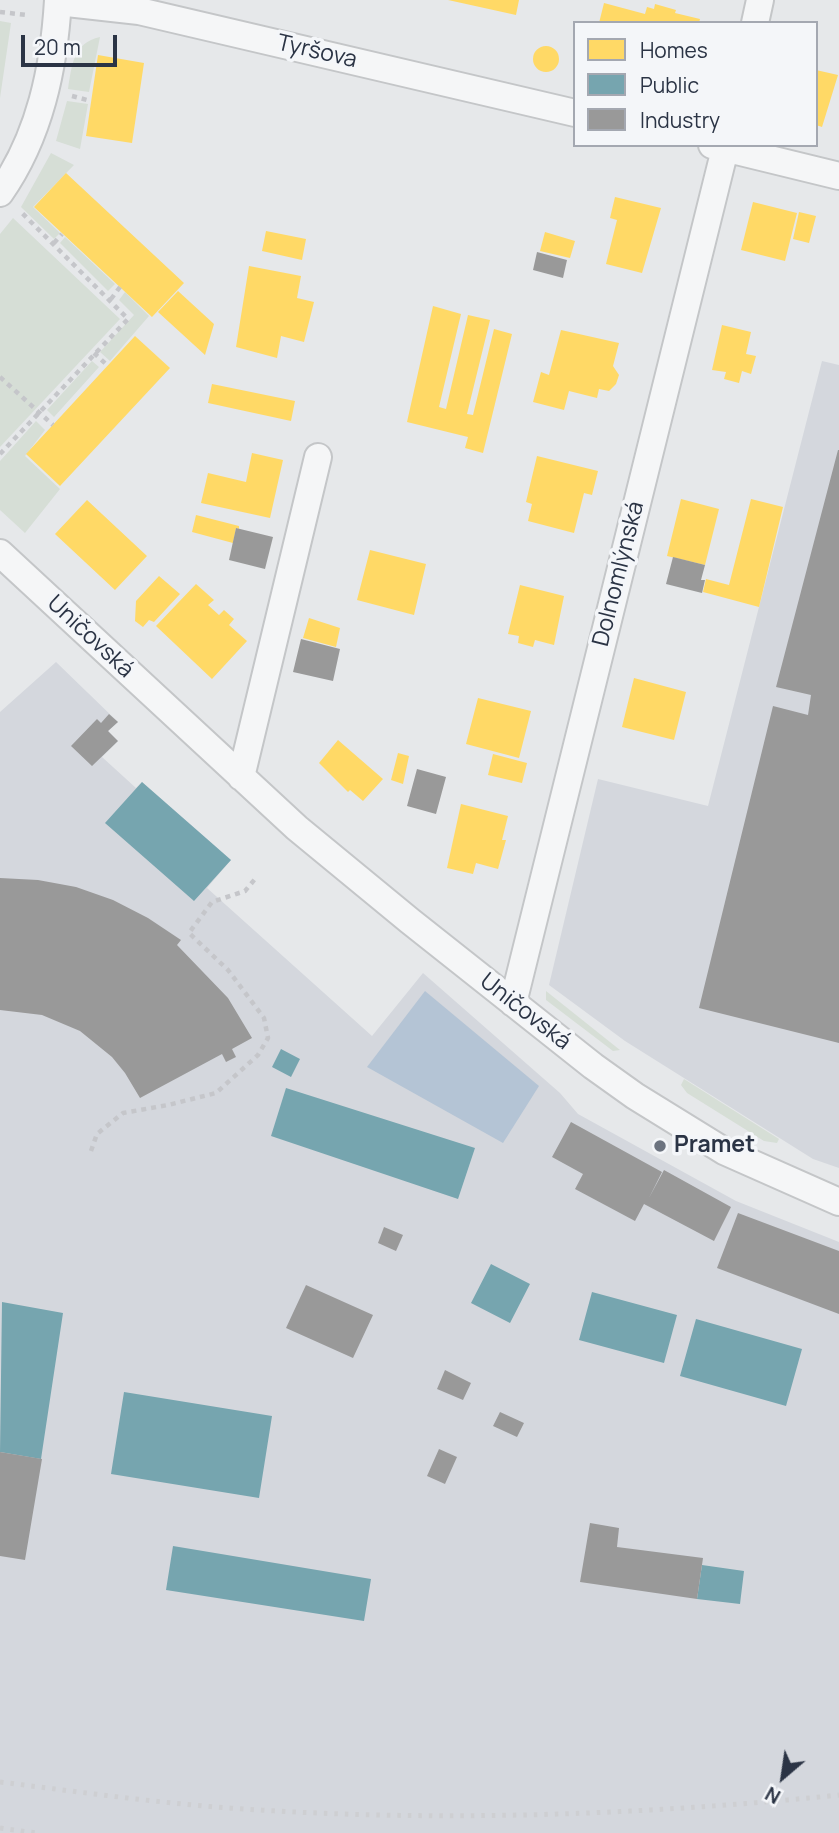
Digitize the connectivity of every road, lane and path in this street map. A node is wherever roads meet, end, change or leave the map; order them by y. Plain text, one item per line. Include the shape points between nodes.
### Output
1 (760, 0) edge
2 (51, 6) edge
3 (0, 12) edge
4 (755, 21) edge
5 (573, 113) edge
6 (721, 147) edge
7 (725, 147) edge
8 (839, 176) edge
9 (8, 199) edge
10 (62, 233) dead end
11 (54, 243) junction
12 (120, 287) dead end
13 (111, 299) junction
14 (94, 353) junction
15 (108, 366) dead end
16 (0, 377) edge
17 (38, 412) junction
18 (53, 425) dead end
19 (0, 454) edge
20 (318, 457) dead end
21 (0, 553) edge
22 (241, 777) junction
23 (256, 879) dead end
24 (513, 1003) junction
25 (91, 1150) dead end
26 (839, 1202) edge

1 - 4 street
2 - 3 path
2 - 5 street, Tyršova via 139,11
2 - 9 street via 55,44 37,122
6 - 24 street, Dolnomlýnská
7 - 8 street
9 - 11 path
10 - 11 path
11 - 13 path
12 - 13 path
13 - 14 path via 128,319
14 - 15 path
14 - 17 path
16 - 17 path
17 - 18 path
17 - 19 path
20 - 22 street
21 - 22 street, Uničovská
22 - 24 street, Uničovská
23 - 25 path via 245,891 212,902 189,933 228,970 264,1018 268,1038 263,1047 216,1093 123,1113 97,1134
24 - 26 street, Uničovská via 614,1081 724,1151

